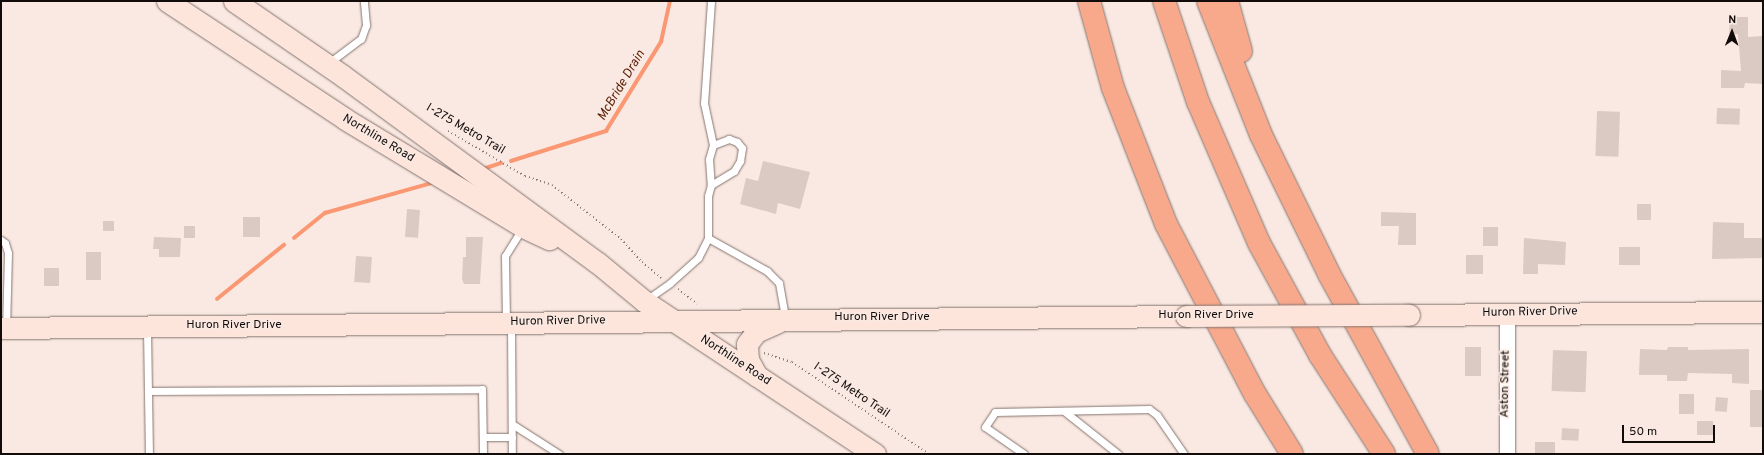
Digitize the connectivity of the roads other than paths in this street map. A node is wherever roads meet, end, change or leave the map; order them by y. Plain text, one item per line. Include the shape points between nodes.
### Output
1 (167, 1) edge
2 (234, 1) edge
3 (364, 1) edge
4 (711, 1) edge
5 (1164, 1) edge
6 (1208, 1) edge
7 (1226, 1) edge
8 (1089, 6) edge
9 (343, 76) junction
10 (712, 145) junction
11 (711, 185) junction
12 (1302, 221) junction
13 (523, 227) junction
14 (708, 238) junction
15 (1, 240) edge
16 (598, 263) junction
17 (644, 301) junction
18 (1763, 312) edge
19 (1507, 314) junction
20 (785, 319) junction
21 (674, 321) junction
22 (509, 323) junction
23 (147, 327) junction
24 (4, 328) edge
25 (757, 376) junction
26 (148, 391) junction
27 (1064, 411) junction
28 (512, 424) junction
29 (483, 437) junction
30 (512, 437) junction
31 (149, 454) edge
32 (483, 454) edge
33 (512, 454) edge
34 (559, 454) edge
35 (875, 454) edge
36 (1024, 454) edge
37 (1118, 454) edge
38 (1184, 454) edge
39 (1292, 454) edge
40 (1384, 454) edge
41 (1428, 454) edge
42 (1507, 454) edge

1 - 13 main road, Northline Road via 345,119
2 - 9 main road, Northline Road
3 - 9 lane via 366,25 361,39 334,59
4 - 10 lane via 704,103
5 - 40 highway via 1198,102 1260,243 1320,356
6 - 12 highway via 1258,128
7 - 12 highway via 1259,106 1296,191
8 - 39 highway via 1113,88 1166,224 1254,394
9 - 16 main road, Northline Road
10 - 11 lane via 709,159
10 - 11 lane via 729,139 737,142 742,148 740,160 734,170
11 - 14 lane via 708,196
12 - 41 highway via 1365,342
13 - 16 main road, Northline Road
13 - 22 lane via 505,256
14 - 17 lane via 698,258 674,280
14 - 20 lane via 767,271 779,283
15 - 24 lane via 5,243 8,253
16 - 17 main road, Northline Road
17 - 21 main road, Northline Road
18 - 19 main road, Huron River Drive
19 - 20 main road, Huron River Drive, bridge
19 - 42 street, Aston Street
20 - 21 main road, Huron River Drive
20 - 25 main road via 756,332 749,341 748,360
21 - 22 main road, Huron River Drive
21 - 25 main road, Northline Road
22 - 23 main road, Huron River Drive
22 - 28 lane
23 - 24 main road, Huron River Drive
23 - 26 lane
25 - 35 main road, Northline Road
26 - 29 lane via 482,389
26 - 31 lane
27 - 36 lane via 995,412 985,428
27 - 37 lane
27 - 38 lane via 1149,409 1157,415
28 - 30 lane
28 - 34 lane
29 - 30 lane
29 - 32 lane
30 - 33 lane

